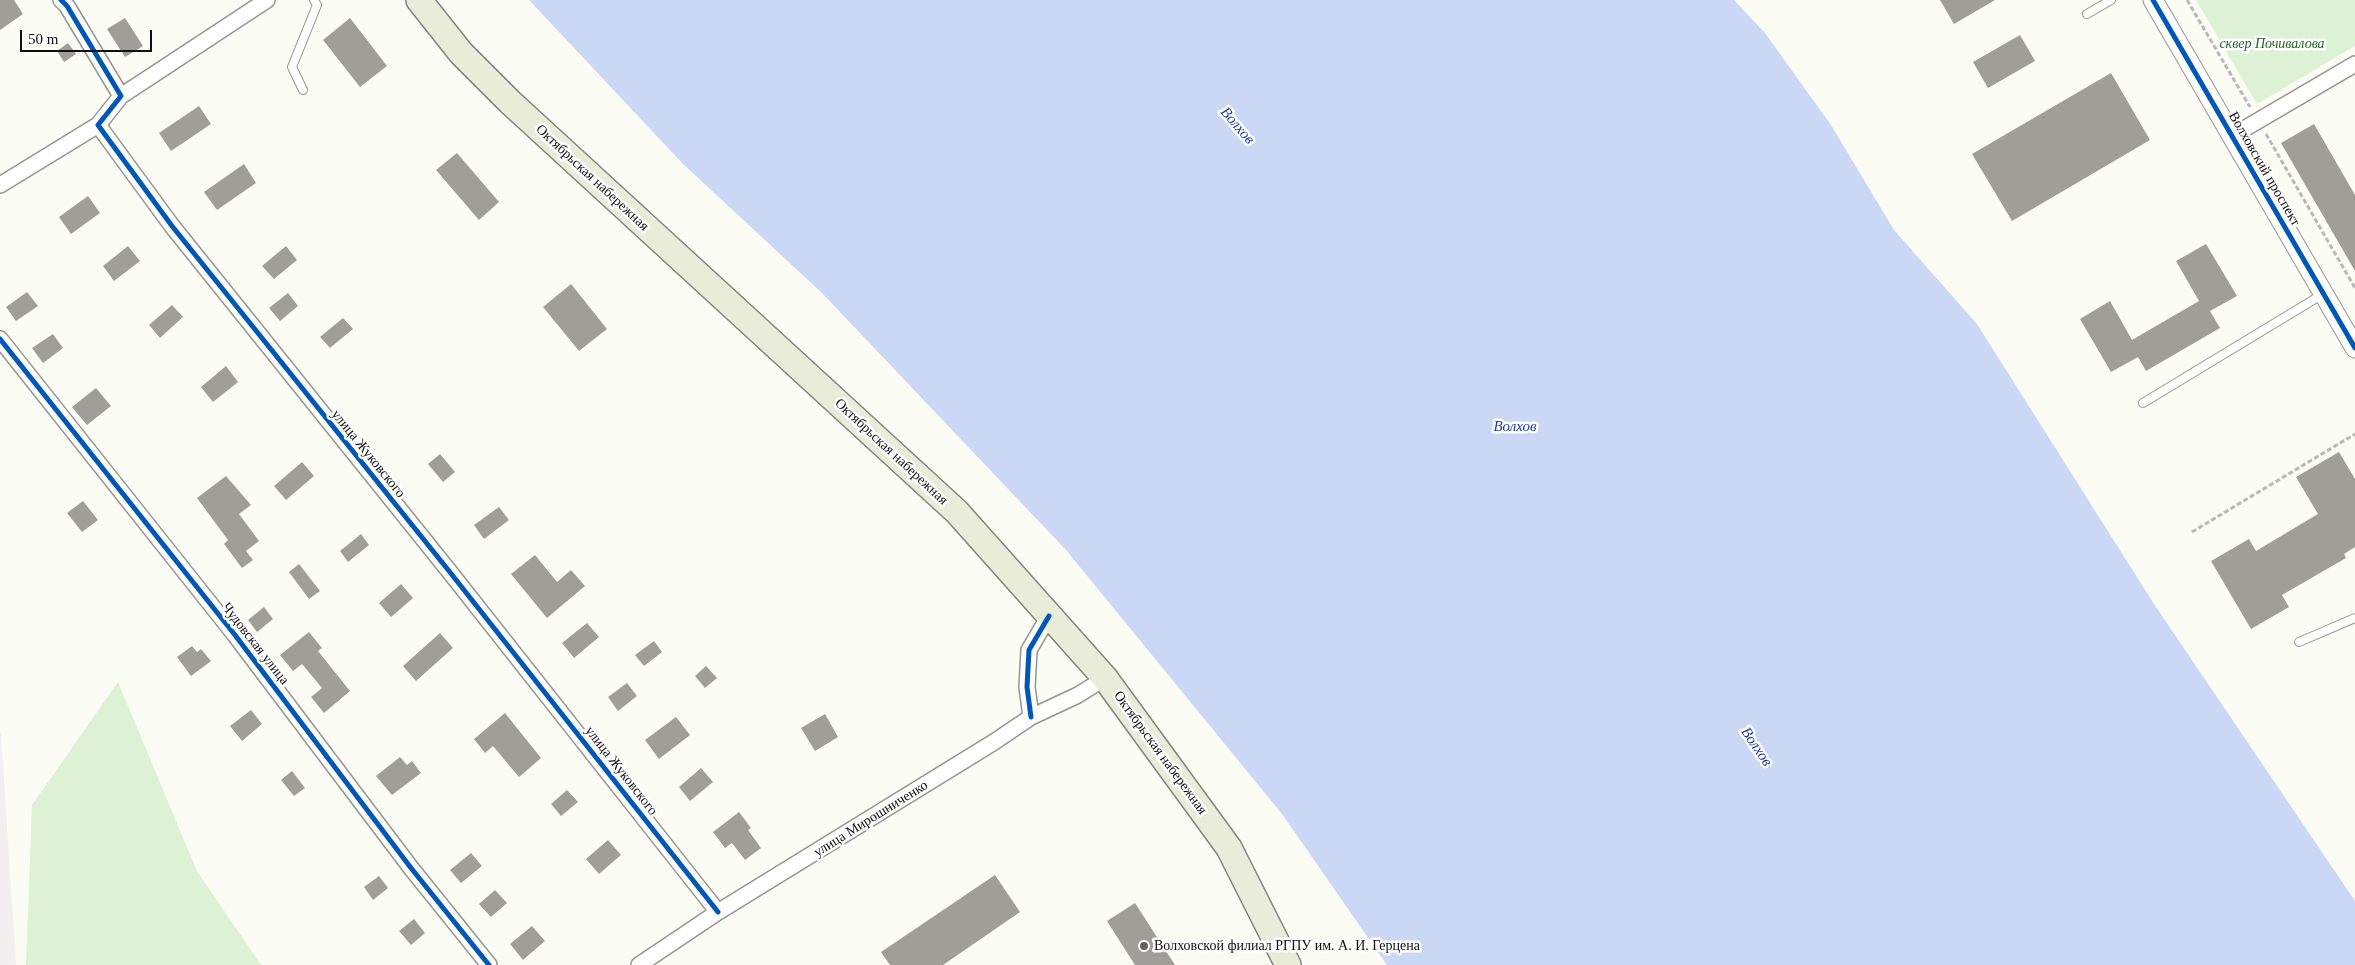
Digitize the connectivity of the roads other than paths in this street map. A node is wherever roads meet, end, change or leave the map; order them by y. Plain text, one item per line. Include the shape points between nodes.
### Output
1 (61, 0) edge
2 (267, 0) edge
3 (314, 0) edge
4 (419, 0) edge
5 (2111, 0) edge
6 (2153, 0) edge
7 (2087, 14) dead end
8 (2355, 64) edge
9 (303, 90) dead end
10 (121, 96) junction
11 (98, 125) junction
12 (2232, 136) junction
13 (0, 185) edge
14 (2324, 294) junction
15 (0, 339) edge
16 (2355, 348) edge
17 (2143, 403) dead end
18 (1050, 616) junction
19 (2355, 618) edge
20 (2299, 642) dead end
21 (1105, 678) junction
22 (1031, 716) junction
23 (718, 912) junction
24 (489, 965) edge
25 (639, 965) edge
26 (1288, 965) edge

1 - 10 street
2 - 10 street
3 - 9 lane via 317,5 292,67
4 - 18 main road, Октябрьская набережная via 461,52 510,102 957,512
5 - 7 lane
6 - 12 street, Волховский проспект
8 - 12 street
10 - 11 street
11 - 13 street
11 - 23 street, улица Жуковского via 184,241
12 - 14 street, Волховский проспект
14 - 16 street, Волховский проспект
14 - 17 lane
15 - 24 street, Чудовская улица via 235,635 411,868
18 - 21 main road, Октябрьская набережная
18 - 22 street via 1029,650 1027,686
19 - 20 lane
21 - 22 street, улица Мирошниченко via 1078,695
21 - 26 main road, Октябрьская набережная via 1229,848
22 - 23 street, улица Мирошниченко
23 - 25 street, улица Мирошниченко

